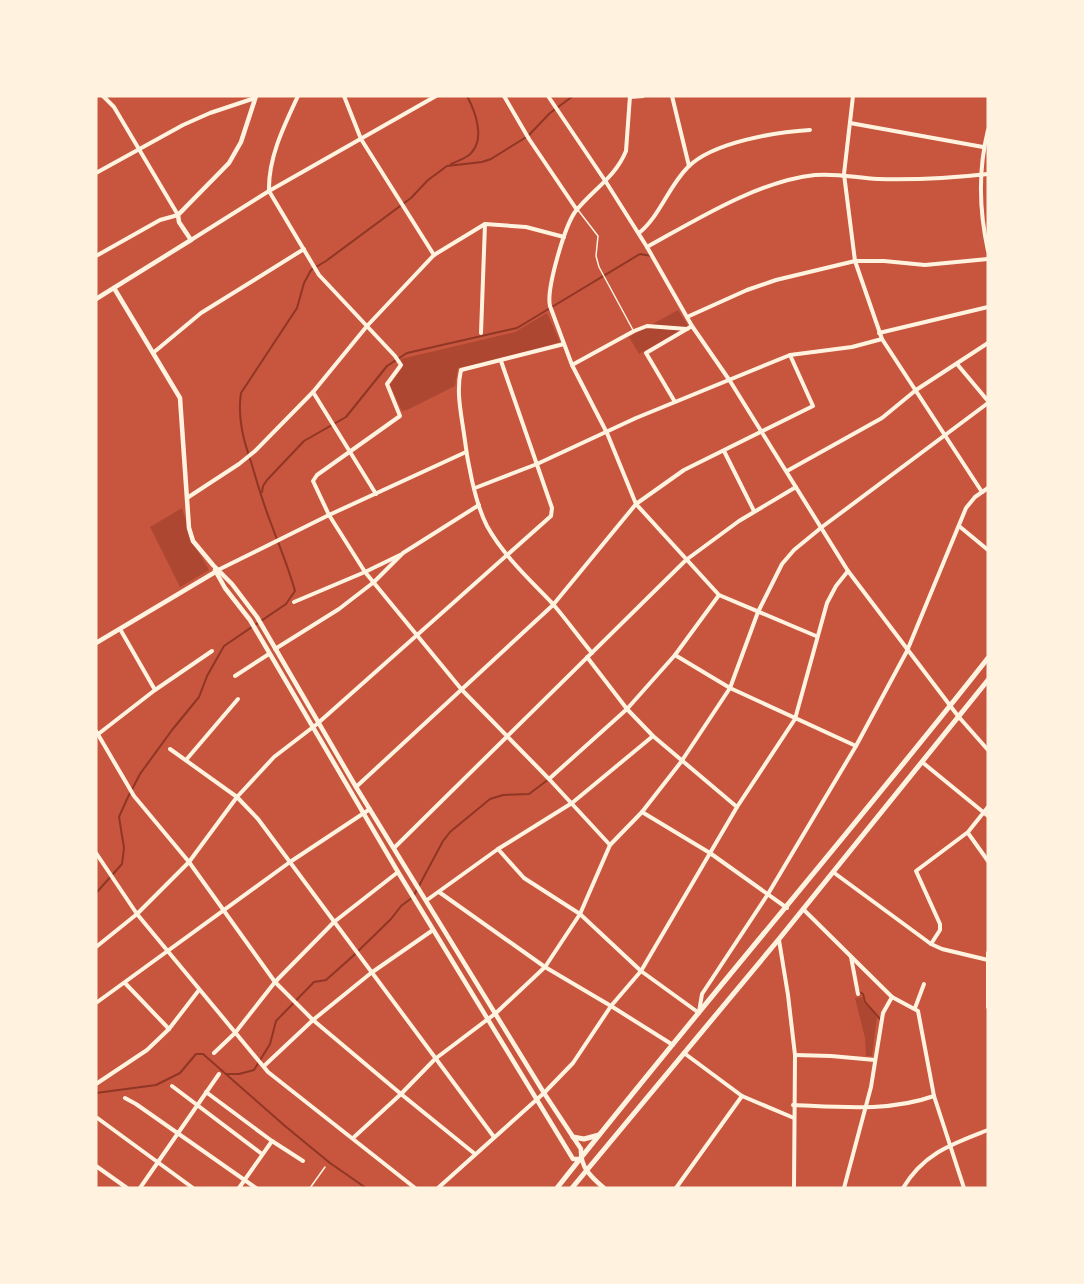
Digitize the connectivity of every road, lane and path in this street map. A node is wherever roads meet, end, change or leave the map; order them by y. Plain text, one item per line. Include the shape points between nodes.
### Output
1 (103, 96) edge
2 (298, 96) edge
3 (344, 96) edge
4 (436, 96) edge
5 (504, 96) edge
6 (548, 96) edge
7 (630, 96) edge
8 (643, 96) edge
9 (672, 96) edge
10 (853, 96) edge
11 (255, 97) edge
12 (850, 123) junction
13 (810, 130) dead end
14 (988, 130) edge
15 (361, 139) junction
16 (983, 147) junction
17 (140, 148) junction
18 (689, 166) junction
19 (96, 174) edge
20 (844, 174) junction
21 (988, 174) edge
22 (980, 175) junction
23 (606, 182) junction
24 (269, 191) junction
25 (577, 210) junction
26 (178, 215) junction
27 (485, 224) junction
28 (639, 233) junction
29 (564, 237) junction
30 (191, 240) junction
31 (647, 247) junction
32 (304, 249) junction
33 (988, 250) edge
34 (434, 255) junction
35 (96, 256) edge
36 (988, 260) edge
37 (855, 261) junction
38 (114, 288) junction
39 (96, 298) edge
40 (988, 307) edge
41 (687, 317) junction
42 (367, 326) junction
43 (693, 326) junction
44 (687, 329) junction
45 (634, 331) junction
46 (481, 333) dead end
47 (879, 333) junction
48 (882, 339) junction
49 (988, 343) edge
50 (564, 344) junction
51 (153, 353) junction
52 (790, 355) junction
53 (501, 361) junction
54 (957, 364) junction
55 (572, 365) junction
56 (730, 381) junction
57 (916, 390) junction
58 (313, 392) junction
59 (988, 402) edge
60 (675, 403) junction
61 (762, 432) junction
62 (607, 433) junction
63 (944, 435) junction
64 (724, 451) junction
65 (350, 452) junction
66 (466, 452) junction
67 (537, 464) junction
68 (787, 471) junction
69 (796, 487) junction
70 (988, 488) edge
71 (475, 489) junction
72 (982, 492) junction
73 (376, 494) junction
74 (187, 498) junction
75 (636, 504) junction
76 (479, 505) junction
77 (754, 511) junction
78 (329, 516) junction
79 (959, 526) junction
80 (822, 527) junction
81 (988, 549) edge
82 (403, 553) junction
83 (506, 554) junction
84 (686, 560) junction
85 (217, 571) junction
86 (848, 571) junction
87 (365, 572) junction
88 (374, 582) junction
89 (719, 595) junction
90 (294, 602) dead end
91 (554, 605) junction
92 (758, 612) junction
93 (120, 629) junction
94 (417, 634) junction
95 (816, 636) junction
96 (96, 643) edge
97 (275, 649) junction
98 (212, 651) dead end
99 (907, 651) junction
100 (592, 653) junction
101 (270, 654) junction
102 (675, 655) junction
103 (587, 657) junction
104 (988, 658) edge
105 (235, 676) dead end
106 (988, 680) edge
107 (730, 688) junction
108 (155, 690) junction
109 (462, 690) junction
110 (238, 699) dead end
111 (950, 706) junction
112 (627, 709) junction
113 (958, 716) junction
114 (795, 719) junction
115 (317, 724) junction
116 (312, 728) junction
117 (97, 733) edge
118 (507, 736) junction
119 (653, 736) junction
120 (856, 746) junction
121 (170, 749) dead end
122 (988, 750) edge
123 (186, 760) junction
124 (681, 762) junction
125 (922, 762) junction
126 (549, 779) junction
127 (356, 787) junction
128 (237, 797) junction
129 (572, 803) junction
130 (737, 807) junction
131 (988, 807) edge
132 (370, 809) junction
133 (642, 812) junction
134 (984, 812) junction
135 (363, 813) junction
136 (988, 816) edge
137 (968, 832) junction
138 (610, 845) junction
139 (394, 848) junction
140 (498, 849) junction
141 (710, 853) junction
142 (96, 855) edge
143 (988, 861) edge
144 (189, 862) junction
145 (290, 862) junction
146 (398, 872) junction
147 (833, 872) junction
148 (439, 892) junction
149 (768, 894) junction
150 (427, 900) junction
151 (787, 908) junction
152 (803, 908) junction
153 (224, 910) junction
154 (137, 914) junction
155 (580, 914) junction
156 (334, 922) junction
157 (433, 930) junction
158 (779, 939) junction
159 (931, 944) junction
160 (96, 947) edge
161 (168, 951) junction
162 (988, 953) edge
163 (850, 955) junction
164 (988, 960) edge
165 (545, 967) junction
166 (641, 971) junction
167 (371, 973) junction
168 (125, 982) junction
169 (276, 982) junction
170 (924, 984) dead end
171 (199, 990) junction
172 (858, 994) dead end
173 (892, 997) junction
174 (96, 1003) edge
175 (611, 1006) junction
176 (988, 1007) edge
177 (915, 1008) junction
178 (496, 1013) junction
179 (699, 1013) junction
180 (313, 1020) junction
181 (488, 1020) junction
182 (169, 1029) junction
183 (235, 1033) junction
184 (673, 1045) junction
185 (683, 1052) junction
186 (214, 1053) dead end
187 (795, 1055) junction
188 (435, 1059) junction
189 (875, 1060) junction
190 (264, 1066) junction
191 (219, 1074) dead end
192 (96, 1084) edge
193 (172, 1086) dead end
194 (206, 1092) junction
195 (544, 1093) junction
196 (401, 1094) junction
197 (742, 1096) junction
198 (934, 1096) junction
199 (125, 1098) dead end
200 (535, 1100) junction
201 (197, 1105) junction
202 (793, 1106) junction
203 (866, 1108) junction
204 (96, 1117) edge
205 (794, 1118) junction
206 (988, 1130) edge
207 (177, 1134) junction
208 (600, 1134) junction
209 (494, 1137) junction
210 (573, 1137) junction
211 (353, 1138) junction
212 (272, 1141) junction
213 (950, 1145) junction
214 (262, 1154) junction
215 (475, 1154) junction
216 (580, 1160) junction
217 (303, 1161) dead end
218 (156, 1163) junction
219 (96, 1166) edge
220 (325, 1167) dead end
221 (587, 1170) junction
222 (245, 1180) junction
223 (127, 1188) edge
224 (140, 1188) edge
225 (193, 1188) edge
226 (239, 1188) edge
227 (256, 1188) edge
228 (310, 1188) edge
229 (415, 1188) edge
230 (438, 1188) edge
231 (557, 1188) edge
232 (572, 1188) edge
233 (604, 1188) edge
234 (676, 1188) edge
235 (794, 1188) edge
236 (844, 1188) edge
237 (903, 1188) edge
238 (964, 1188) edge

1 - 17 street
2 - 24 street via 272,160
3 - 15 street
4 - 15 street
5 - 25 street
6 - 23 street
7 - 8 street
7 - 23 street via 626,151
9 - 18 street
10 - 12 street
11 - 17 street via 210,113
11 - 26 street via 229,164
12 - 16 street
12 - 20 street
13 - 18 street via 786,131 729,144
14 - 16 street
15 - 24 street
15 - 34 street
16 - 22 street
17 - 19 street
17 - 26 street
18 - 28 street
20 - 22 street via 876,179
20 - 31 street via 781,182 719,207
20 - 37 street
21 - 22 street
22 - 33 street
23 - 25 street
23 - 28 street
24 - 30 street
24 - 32 street
25 - 29 street
25 - 45 lane via 598,236 597,260
26 - 30 street
26 - 35 street via 160,220
27 - 29 street
27 - 34 street
27 - 46 street
28 - 31 street
29 - 50 street via 549,301
30 - 38 street
31 - 41 street
32 - 42 street via 319,275
32 - 51 street via 201,313
34 - 42 street
36 - 37 street via 925,265
37 - 41 street via 776,280
37 - 47 street
38 - 39 street
38 - 51 street
40 - 47 street
41 - 43 street
42 - 58 street
42 - 65 street via 401,368 387,384 400,416
43 - 44 street
43 - 56 street
44 - 45 street via 647,326
44 - 60 street via 646,353
45 - 55 street
47 - 48 street
48 - 52 street
48 - 57 street
49 - 54 street
50 - 53 street
50 - 55 street
51 - 74 street via 182,404
52 - 56 street
52 - 61 street via 813,405
53 - 66 street via 460,371
53 - 67 street
54 - 57 street
54 - 59 street
55 - 62 street
56 - 60 street
56 - 61 street
57 - 63 street
57 - 68 street via 882,418
58 - 65 street
58 - 74 street via 255,451
59 - 63 street
60 - 62 street
61 - 64 street
61 - 68 street
62 - 67 street
62 - 75 street
63 - 72 street
63 - 80 street
64 - 75 street via 684,470
64 - 77 street
65 - 73 street
65 - 78 street via 313,481
66 - 71 street
66 - 73 street
67 - 71 street
67 - 83 street via 552,508 551,516
68 - 69 street
69 - 77 street
69 - 80 street
70 - 72 street
71 - 76 street
72 - 79 street via 966,508
73 - 78 street
74 - 85 street via 193,540
75 - 84 street
75 - 91 street
76 - 82 street
76 - 83 street via 487,526
77 - 84 street
78 - 85 street
78 - 87 street
79 - 81 street
79 - 99 street
80 - 86 street
80 - 92 street via 782,564
82 - 87 street
82 - 88 street
83 - 91 street
83 - 94 street
84 - 89 street
84 - 100 street
85 - 93 street
85 - 97 street via 232,584
85 - 101 street
86 - 95 street via 827,603
86 - 99 street
87 - 88 street
87 - 90 street
88 - 94 street
88 - 97 street
89 - 92 street
89 - 102 street
91 - 100 street
91 - 109 street
92 - 95 street
92 - 107 street
93 - 96 street
93 - 108 street
94 - 109 street
94 - 115 street
95 - 114 street
97 - 115 street
98 - 108 street
99 - 111 street
99 - 120 street
100 - 103 street
101 - 105 street
101 - 116 street
102 - 107 street
102 - 112 street
103 - 112 street
103 - 118 street
104 - 111 main road
106 - 113 main road
107 - 114 street
107 - 124 street
108 - 117 street
109 - 118 street
109 - 127 street
110 - 123 street
111 - 113 street
111 - 151 main road
112 - 119 street
112 - 126 street
113 - 122 street
113 - 125 main road
114 - 120 street
114 - 130 street
115 - 116 street
115 - 127 street
116 - 128 street via 274,757
116 - 135 street
117 - 144 street via 134,796
118 - 126 street
118 - 139 street
119 - 124 street
119 - 129 street
120 - 149 street
121 - 123 street
123 - 128 street
124 - 130 street
124 - 133 street
125 - 134 street
125 - 147 main road
126 - 129 street
127 - 132 street
128 - 144 street
128 - 145 street
129 - 138 street
129 - 140 street
130 - 141 street
131 - 134 street
132 - 135 street
132 - 139 street
133 - 138 street
133 - 141 street
134 - 136 street
134 - 137 street
135 - 145 street
135 - 146 street
137 - 143 street
137 - 159 street via 916,871 940,924
138 - 155 street
139 - 150 street
140 - 148 street
140 - 155 street via 524,878
141 - 149 street
141 - 166 street
142 - 154 street
144 - 153 street
144 - 154 street
145 - 153 street
145 - 156 street
146 - 156 street
146 - 157 street
147 - 152 main road
147 - 159 street
148 - 150 street
148 - 165 street
149 - 151 street
149 - 179 street via 702,994
150 - 178 street
151 - 179 main road
152 - 158 main road
152 - 163 street
153 - 161 street
153 - 169 street
154 - 160 street
154 - 161 street
155 - 165 street
155 - 166 street
156 - 167 street
156 - 169 street
157 - 167 street
157 - 181 street
158 - 185 main road
158 - 187 street
159 - 164 street
161 - 168 street
161 - 171 street
162 - 164 street
163 - 172 street
163 - 173 street
164 - 176 street
165 - 175 street
165 - 178 street
166 - 175 street
166 - 179 street
167 - 180 street
167 - 188 street
168 - 174 street
168 - 182 street
169 - 180 street
169 - 183 street
170 - 177 street
171 - 182 street
171 - 183 street
173 - 177 street
173 - 189 street via 883,1013
175 - 184 street
175 - 195 street via 573,1063
177 - 198 street via 920,1015
178 - 181 street
178 - 195 street
179 - 184 main road
180 - 190 street
180 - 196 street
181 - 188 street
181 - 200 street
182 - 192 street via 147,1050
183 - 186 street
183 - 190 street
184 - 208 main road
185 - 197 street
185 - 221 main road
187 - 189 street
187 - 202 street
188 - 196 street
188 - 209 street
189 - 203 street
190 - 211 street
191 - 194 street
193 - 201 street
194 - 201 street
194 - 212 street
195 - 200 street
195 - 210 street
196 - 211 street
196 - 215 street
197 - 205 street
197 - 234 street
198 - 203 street via 915,1103
198 - 213 street
199 - 207 street
200 - 209 street
200 - 216 street via 573,1159
201 - 207 street
201 - 214 street
202 - 203 street
202 - 205 street
203 - 236 street
204 - 218 street
205 - 235 street
206 - 213 street
207 - 218 street
207 - 222 street
208 - 210 main road
208 - 216 main road
209 - 215 street
210 - 216 street via 581,1149
211 - 229 street
212 - 214 street
212 - 217 street
213 - 237 street via 923,1161
213 - 238 street
214 - 222 street
215 - 230 street
216 - 221 street
216 - 231 main road
218 - 224 street
218 - 225 street
219 - 223 street
220 - 228 lane
221 - 232 main road
221 - 233 street
222 - 226 street
222 - 227 street

